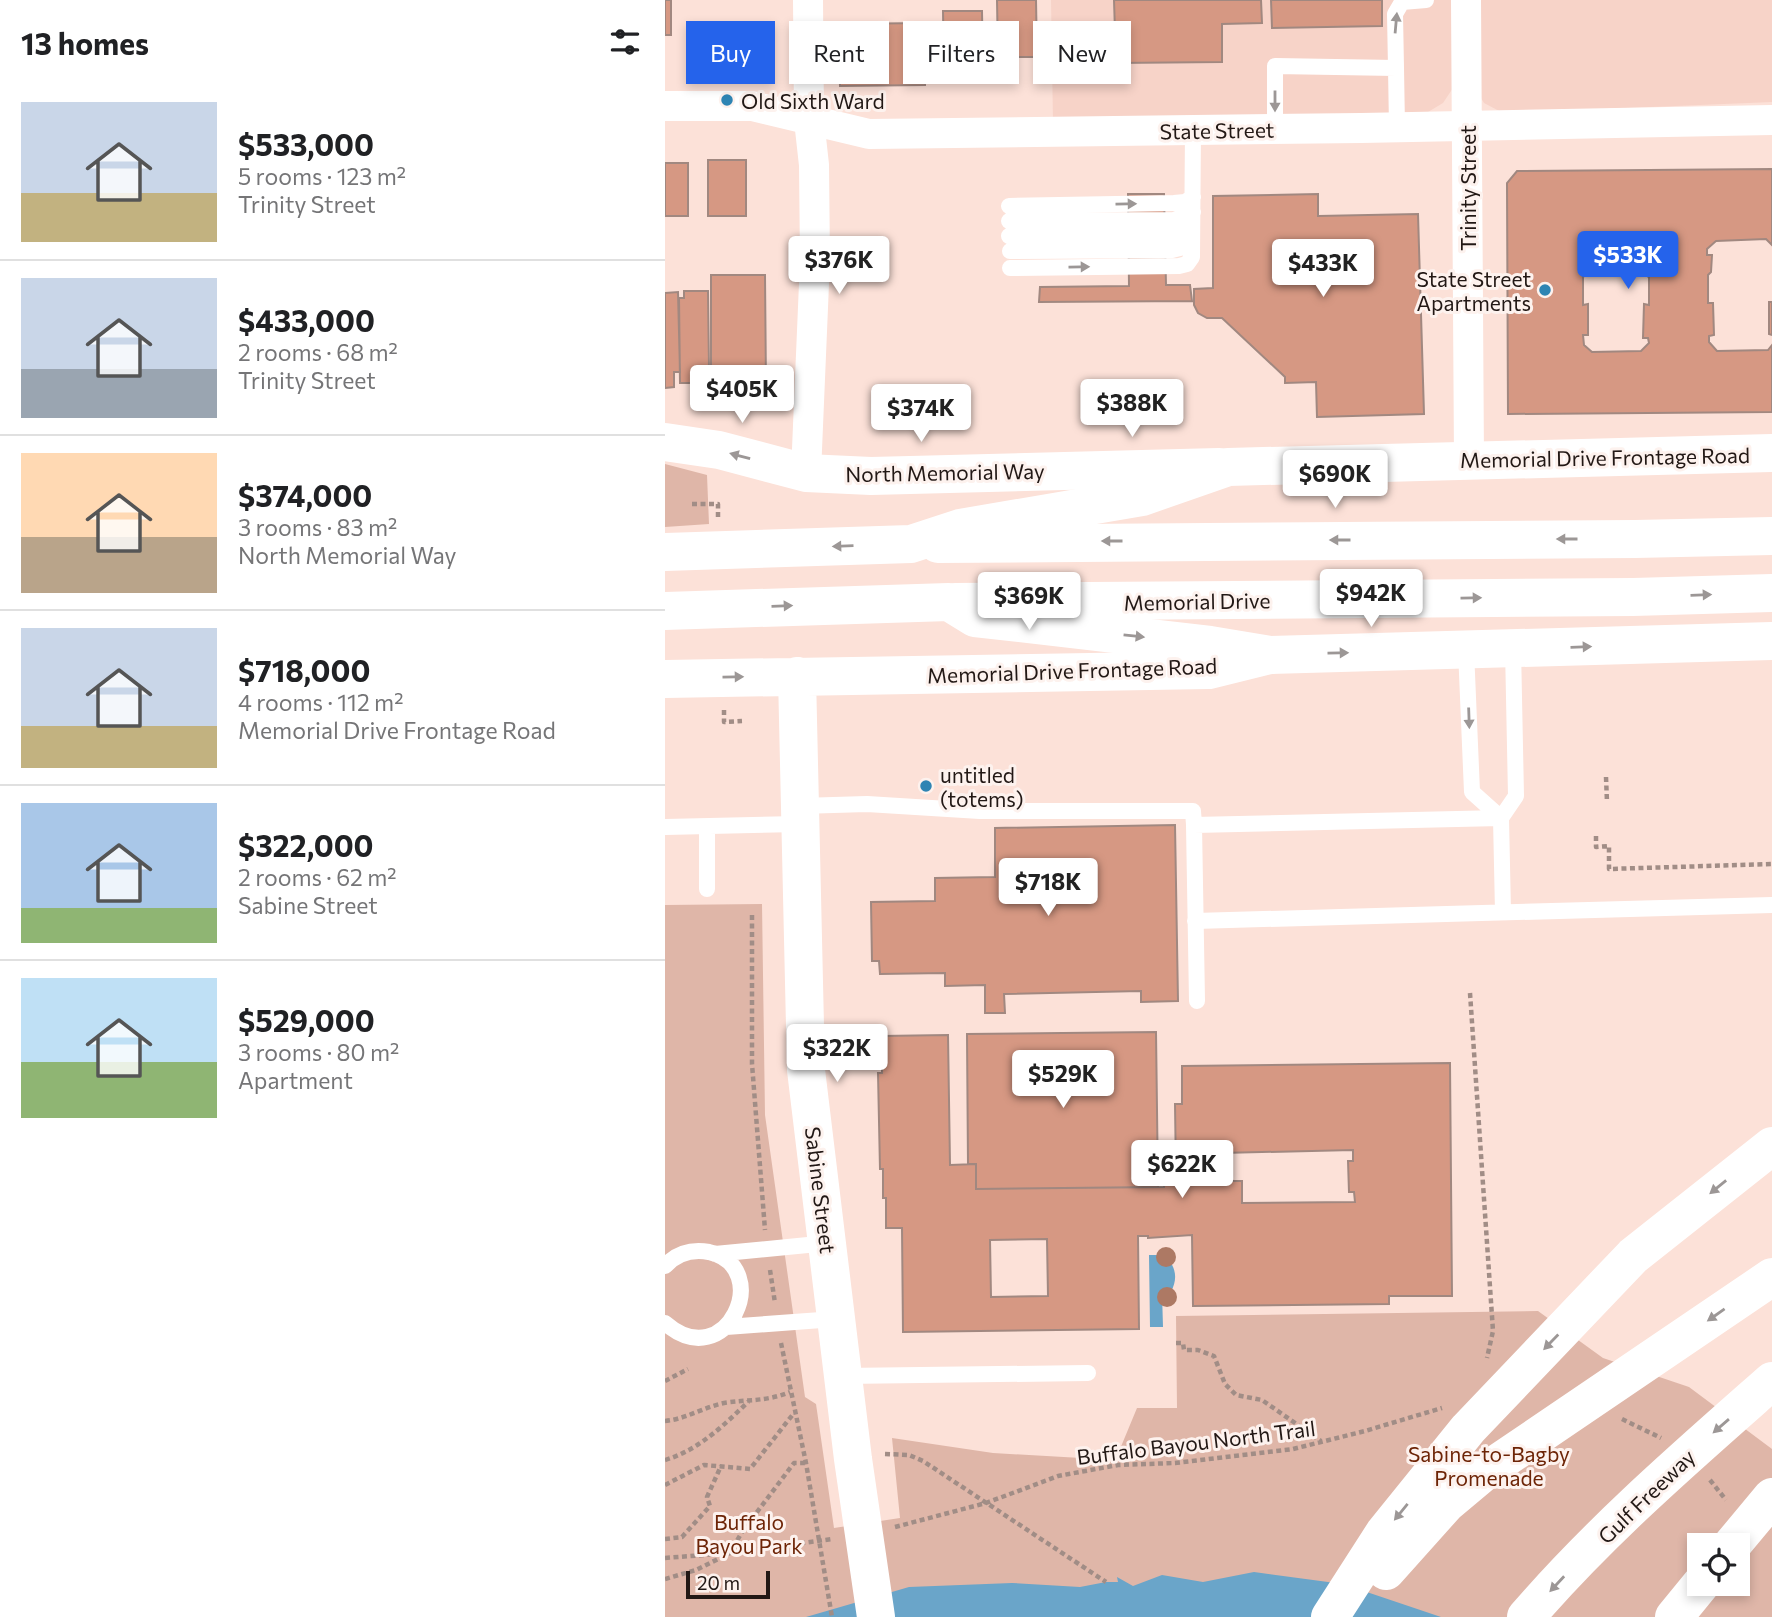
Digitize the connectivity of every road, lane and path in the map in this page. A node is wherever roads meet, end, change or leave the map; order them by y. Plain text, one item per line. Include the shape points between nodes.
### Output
1 (808, 0) edge
2 (1426, 0) edge
3 (1466, 0) edge
4 (1396, 68) junction
5 (665, 106) edge
6 (809, 120) junction
7 (1772, 120) edge
8 (1466, 125) junction
9 (1397, 127) junction
10 (1275, 129) junction
11 (1193, 130) junction
12 (1193, 219) junction
13 (1010, 268) dead end
14 (665, 442) edge
15 (1772, 453) edge
16 (1469, 460) junction
17 (1228, 467) junction
18 (806, 473) junction
19 (692, 505) dead end
20 (718, 524) dead end
21 (1772, 536) edge
22 (911, 544) junction
23 (665, 552) edge
24 (1772, 593) edge
25 (949, 602) junction
26 (665, 611) edge
27 (1772, 642) edge
28 (1513, 648) junction
29 (1466, 650) junction
30 (1270, 655) junction
31 (797, 676) junction
32 (665, 679) edge
33 (723, 702) dead end
34 (742, 721) dead end
35 (1606, 777) dead end
36 (1607, 802) dead end
37 (799, 815) junction
38 (1501, 818) junction
39 (1194, 825) junction
40 (665, 827) edge
41 (707, 827) junction
42 (1595, 836) dead end
43 (1772, 864) edge
44 (707, 888) dead end
45 (1772, 905) edge
46 (1503, 912) junction
47 (752, 915) dead end
48 (1195, 921) junction
49 (1470, 993) dead end
50 (1197, 1001) dead end
51 (1772, 1146) edge
52 (828, 1243) junction
53 (767, 1249) junction
54 (715, 1254) junction
55 (665, 1266) edge
56 (1772, 1276) edge
57 (836, 1319) junction
58 (665, 1322) edge
59 (778, 1324) junction
60 (726, 1327) junction
61 (1176, 1343) dead end
62 (1486, 1361) dead end
63 (688, 1369) dead end
64 (1088, 1373) dead end
65 (843, 1376) junction
66 (665, 1381) edge
67 (1772, 1381) edge
68 (790, 1392) junction
69 (749, 1401) junction
70 (1455, 1404) dead end
71 (795, 1412) junction
72 (1615, 1416) dead end
73 (665, 1421) edge
74 (1322, 1442) junction
75 (1667, 1442) dead end
76 (880, 1455) dead end
77 (665, 1460) edge
78 (806, 1462) junction
79 (721, 1466) junction
80 (1706, 1475) dead end
81 (665, 1485) edge
82 (1772, 1497) edge
83 (1728, 1502) dead end
84 (986, 1503) junction
85 (882, 1531) dead end
86 (1742, 1533) edge
87 (842, 1538) dead end
88 (665, 1539) edge
89 (730, 1553) junction
90 (665, 1558) edge
91 (665, 1579) edge
92 (1106, 1582) dead end
93 (1691, 1596) edge
94 (832, 1617) edge
95 (876, 1617) edge
96 (1330, 1617) edge
97 (1345, 1617) edge
98 (1526, 1617) edge
99 (1674, 1617) edge

1 - 6 street
4 -> 2 lane via 1395,14 1402,2
3 - 8 street, Trinity Street
4 - 9 lane
4 -> 10 lane via 1275,66
5 - 6 street, State Street via 752,106
6 - 11 street, State Street via 869,134
6 - 18 street via 815,260
7 - 8 street, State Street
8 - 9 street, State Street
8 - 16 street, Trinity Street
9 - 10 street, State Street
10 - 11 street, State Street
11 - 12 lane
12 -> 12 lane via 1184,247 1172,250 1009,229
13 -> 12 lane via 1187,264 1192,257
18 -> 14 main road, North Memorial Way via 719,450
15 - 16 main road, Memorial Drive Frontage Road
16 - 17 main road, Memorial Drive Frontage Road
17 - 18 main road, North Memorial Way via 871,476
17 - 22 main road via 1142,497 960,528
19 - 20 path via 718,504
21 -> 22 main road
22 -> 23 main road
25 -> 24 main road, Memorial Drive
26 -> 25 main road, Memorial Drive
25 -> 30 main road via 975,618
28 -> 27 main road, Memorial Drive Frontage Road
28 - 29 main road, Memorial Drive Frontage Road
28 - 38 lane via 1516,796
30 -> 29 main road, Memorial Drive Frontage Road
29 -> 38 lane via 1472,792
30 - 31 main road, Memorial Drive Frontage Road via 1209,670
32 -> 31 main road, Memorial Drive Frontage Road
31 - 37 main road, Sabine Street
33 - 34 path via 724,722
35 - 36 path
37 - 39 lane via 867,804 981,811 1193,811
37 - 41 lane
37 - 52 main road, Sabine Street via 806,1070
38 - 39 lane
38 - 46 lane
39 - 48 lane
40 - 41 lane
41 - 44 lane
42 - 43 path via 1595,847 1609,846 1609,869
45 - 46 lane
46 - 48 lane
47 - 53 path via 752,1064
48 - 50 lane
49 - 62 path via 1493,1331
51 -> 96 main road via 1633,1256 1468,1429 1384,1533
52 - 53 lane
52 - 57 main road, Sabine Street
53 - 54 lane
53 - 59 path
54 - 55 lane via 685,1252
54 - 60 lane via 737,1273 741,1288 741,1303
56 -> 97 main road via 1482,1473 1413,1538
57 - 59 lane
57 - 65 main road, Sabine Street
58 - 60 lane via 675,1331 701,1338
59 - 60 lane
59 - 68 path
61 - 74 path via 1183,1343 1184,1350 1214,1356 1235,1395 1262,1400
63 - 66 path
64 - 65 lane
65 - 95 main road, Sabine Street
67 -> 98 main road, Gulf Freeway via 1681,1461
68 - 69 path
68 - 71 path
69 - 73 path
69 - 77 path via 723,1427 683,1455
70 - 74 path, Buffalo Bayou North Trail
71 - 78 path
71 - 79 path via 750,1469
72 - 75 path
74 - 84 path, Buffalo Bayou North Trail via 1293,1449 1118,1465 1058,1476
76 - 84 path via 902,1454 923,1461
78 - 89 path via 794,1464
78 - 94 path
79 - 81 path via 704,1465
79 - 88 path via 706,1497 710,1506 683,1537
80 - 83 path
82 - 86 main road
84 - 85 path, Buffalo Bayou North Trail
84 - 92 path
87 - 89 path
89 - 90 path
89 - 91 path via 697,1570
93 - 99 main road

